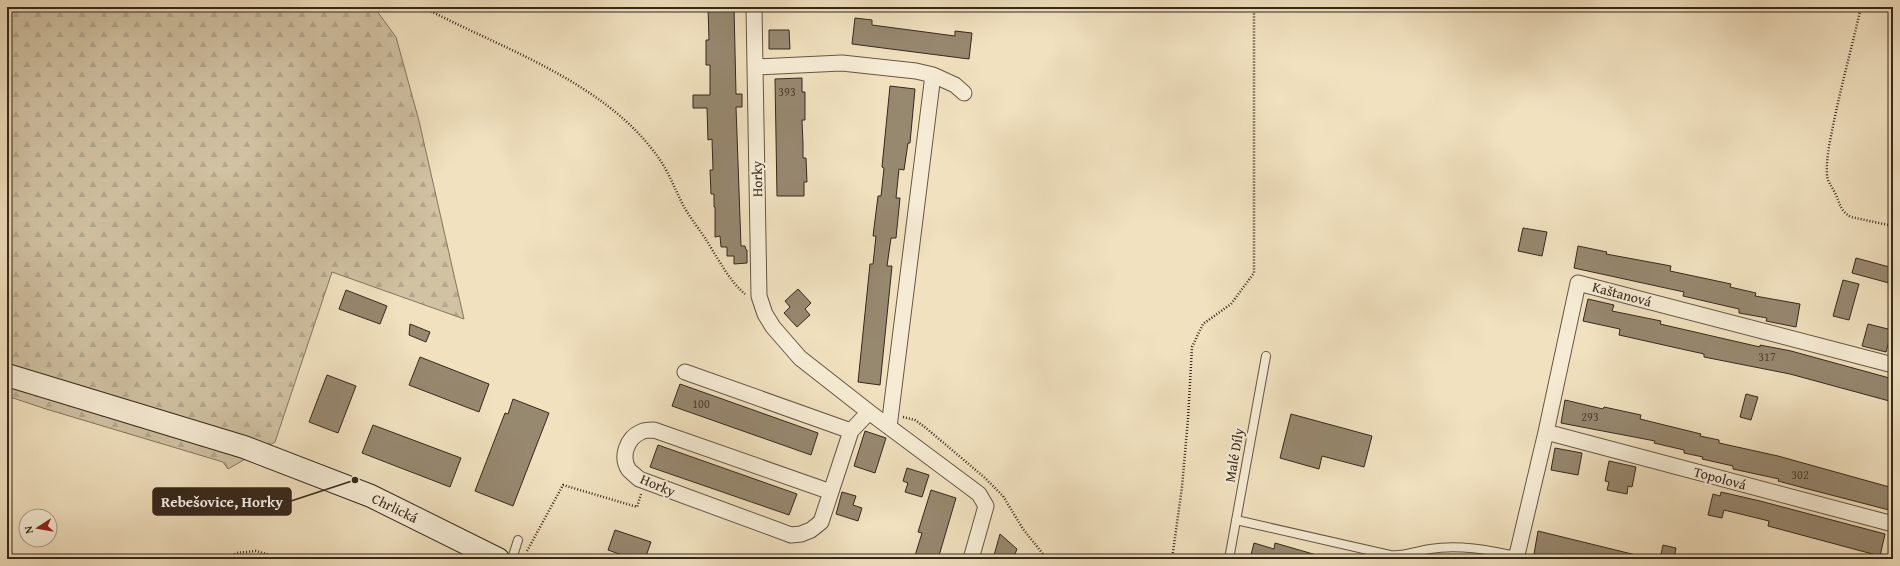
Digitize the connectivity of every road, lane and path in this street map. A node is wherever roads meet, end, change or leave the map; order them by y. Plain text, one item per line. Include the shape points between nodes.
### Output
1 (423, 7) edge
2 (754, 7) edge
3 (1254, 7) edge
4 (1861, 7) edge
5 (755, 67) junction
6 (933, 75) junction
7 (964, 93) dead end
8 (1893, 226) edge
9 (759, 296) junction
10 (1266, 356) dead end
11 (1893, 365) edge
12 (685, 372) dead end
13 (7, 375) edge
14 (869, 412) junction
15 (889, 427) junction
16 (850, 431) junction
17 (1546, 432) junction
18 (831, 492) junction
19 (637, 507) dead end
20 (1236, 520) junction
21 (1893, 524) edge
22 (518, 540) dead end
23 (524, 555) dead end
24 (1516, 558) edge
25 (232, 559) edge
26 (284, 559) edge
27 (498, 559) edge
28 (512, 559) edge
29 (971, 559) edge
30 (1172, 559) edge
31 (1229, 559) edge

1 - 9 path via 541,65 598,99 632,128 657,156 671,178 682,204 742,291 750,296
2 - 5 street, Horky
3 - 30 path via 1254,273 1230,304 1202,324 1192,347 1184,464
4 - 8 path via 1838,100 1829,148 1827,177 1846,214
5 - 6 street via 842,63
5 - 9 street, Horky
6 - 7 street via 955,84
6 - 15 street
9 - 14 street, Horky via 764,314 800,358
10 - 20 lane, Malé Díly
11 - 17 street, Kaštanová via 1578,283
12 - 16 street
13 - 27 street, Chrlická via 244,447 371,496
14 - 15 street, Horky
14 - 16 street, Horky
15 - 29 street, Horky via 979,494 986,506
16 - 18 street, Horky
17 - 21 street, Topolová
17 - 24 street, Kaštanová
18 - 18 street, Horky via 654,430 642,431 630,439 625,449 629,470 639,479 791,535 811,530 821,522
19 - 23 path via 563,485
20 - 24 lane via 1400,557 1429,549 1473,547
20 - 31 lane, Malé Díly
22 - 28 lane
25 - 26 path via 236,553 256,551

